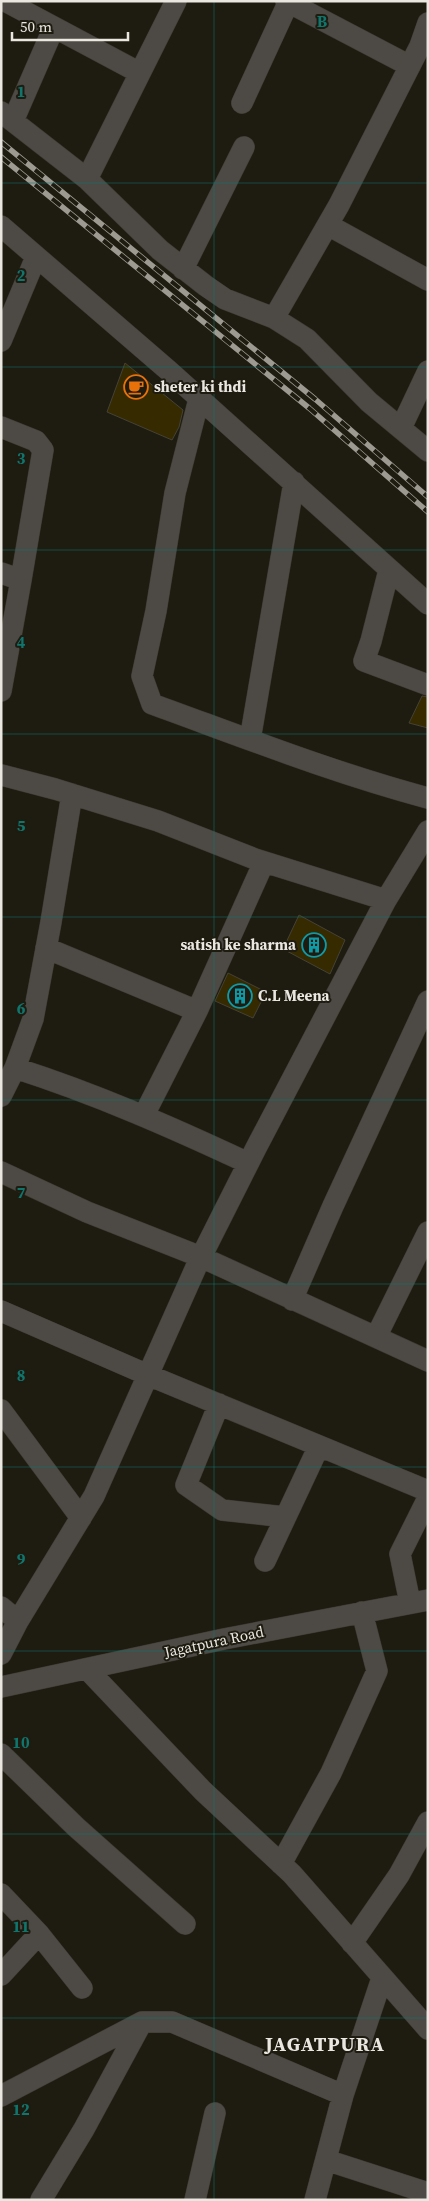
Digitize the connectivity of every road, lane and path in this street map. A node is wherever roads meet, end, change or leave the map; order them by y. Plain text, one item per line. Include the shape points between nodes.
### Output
1 (176, 1) edge
2 (7, 2) edge
3 (288, 2) edge
4 (428, 23) edge
5 (54, 27) junction
6 (424, 48) edge
7 (410, 66) junction
8 (140, 73) junction
9 (242, 103) dead end
10 (7, 117) edge
11 (244, 147) dead end
12 (87, 178) junction
13 (328, 225) junction
14 (1, 226) edge
15 (36, 257) junction
16 (183, 268) junction
17 (428, 280) edge
18 (274, 318) junction
19 (1, 341) edge
20 (428, 371) edge
21 (200, 399) junction
22 (1, 427) edge
23 (401, 428) junction
24 (428, 451) edge
25 (294, 482) junction
26 (389, 570) junction
27 (1, 573) edge
28 (21, 580) junction
29 (428, 604) edge
30 (2, 685) edge
31 (428, 685) edge
32 (250, 740) junction
33 (1, 775) edge
34 (72, 794) junction
35 (428, 798) edge
36 (428, 831) edge
37 (264, 862) junction
38 (386, 900) junction
39 (46, 948) junction
40 (428, 1000) edge
41 (197, 1011) junction
42 (15, 1068) junction
43 (1, 1096) edge
44 (144, 1115) junction
45 (248, 1163) junction
46 (1, 1172) edge
47 (428, 1232) edge
48 (201, 1257) junction
49 (292, 1300) junction
50 (1, 1311) edge
51 (376, 1337) junction
52 (428, 1361) edge
53 (148, 1375) junction
54 (219, 1404) junction
55 (1, 1410) edge
56 (319, 1446) junction
57 (428, 1491) edge
58 (428, 1498) edge
59 (285, 1517) junction
60 (81, 1518) junction
61 (264, 1561) dead end
62 (419, 1601) edge
63 (1, 1607) edge
64 (362, 1612) junction
65 (18, 1622) junction
66 (1, 1654) edge
67 (87, 1669) junction
68 (1, 1687) edge
69 (1, 1754) edge
70 (428, 1822) edge
71 (281, 1864) junction
72 (1, 1894) edge
73 (185, 1924) dead end
74 (39, 1934) junction
75 (352, 1943) junction
76 (1, 1975) edge
77 (382, 1978) junction
78 (82, 1988) dead end
79 (142, 2022) junction
80 (427, 2025) edge
81 (343, 2095) junction
82 (1, 2096) edge
83 (215, 2113) dead end
84 (326, 2160) junction
85 (428, 2192) edge
86 (41, 2200) edge
87 (195, 2200) edge
88 (315, 2200) edge

1 - 8 street
2 - 5 street
3 - 7 street
3 - 9 street
4 - 6 street
5 - 8 street
5 - 10 street
6 - 7 street
7 - 13 street
8 - 12 street
10 - 12 street
11 - 16 street
12 - 16 street via 160,250
13 - 17 street
13 - 18 street
14 - 15 street
15 - 19 street
15 - 21 street
16 - 18 street via 225,299
18 - 23 street via 307,339 369,402
20 - 23 street
21 - 25 street
21 - 32 street via 175,493 142,676 152,704
22 - 28 street via 36,441 43,450
23 - 24 street
25 - 26 street
25 - 32 street
26 - 29 street
26 - 31 street via 364,661
27 - 28 street
28 - 30 street
32 - 35 street via 389,788
33 - 34 street
34 - 37 street via 158,821
34 - 39 street
36 - 38 street
37 - 38 street
37 - 41 street
38 - 45 street
39 - 41 street
39 - 42 street via 33,1019
40 - 49 street
41 - 44 street
42 - 43 street
42 - 44 street
44 - 45 street
45 - 48 street
46 - 48 street via 87,1212
47 - 51 street
48 - 49 street
48 - 53 street
49 - 51 street
50 - 53 street
51 - 52 street
53 - 54 street
53 - 60 street
54 - 56 street
54 - 59 street via 186,1485 222,1510
55 - 60 street
56 - 57 street
56 - 59 street
58 - 62 street via 400,1554
59 - 61 street
60 - 65 street
62 - 64 street, Jagatpura Road
63 - 65 street
64 - 67 street, Jagatpura Road
64 - 71 street via 377,1671 332,1773
65 - 66 street
67 - 68 street, Jagatpura Road
67 - 71 street via 203,1791
69 - 73 street via 76,1827
70 - 75 street via 399,1875
71 - 75 street
72 - 74 street
74 - 76 street
74 - 78 street
75 - 77 street
77 - 80 street
77 - 81 street
79 - 81 street via 172,2022
79 - 82 street
79 - 86 street
81 - 84 street
83 - 87 street
84 - 85 street
84 - 88 street

